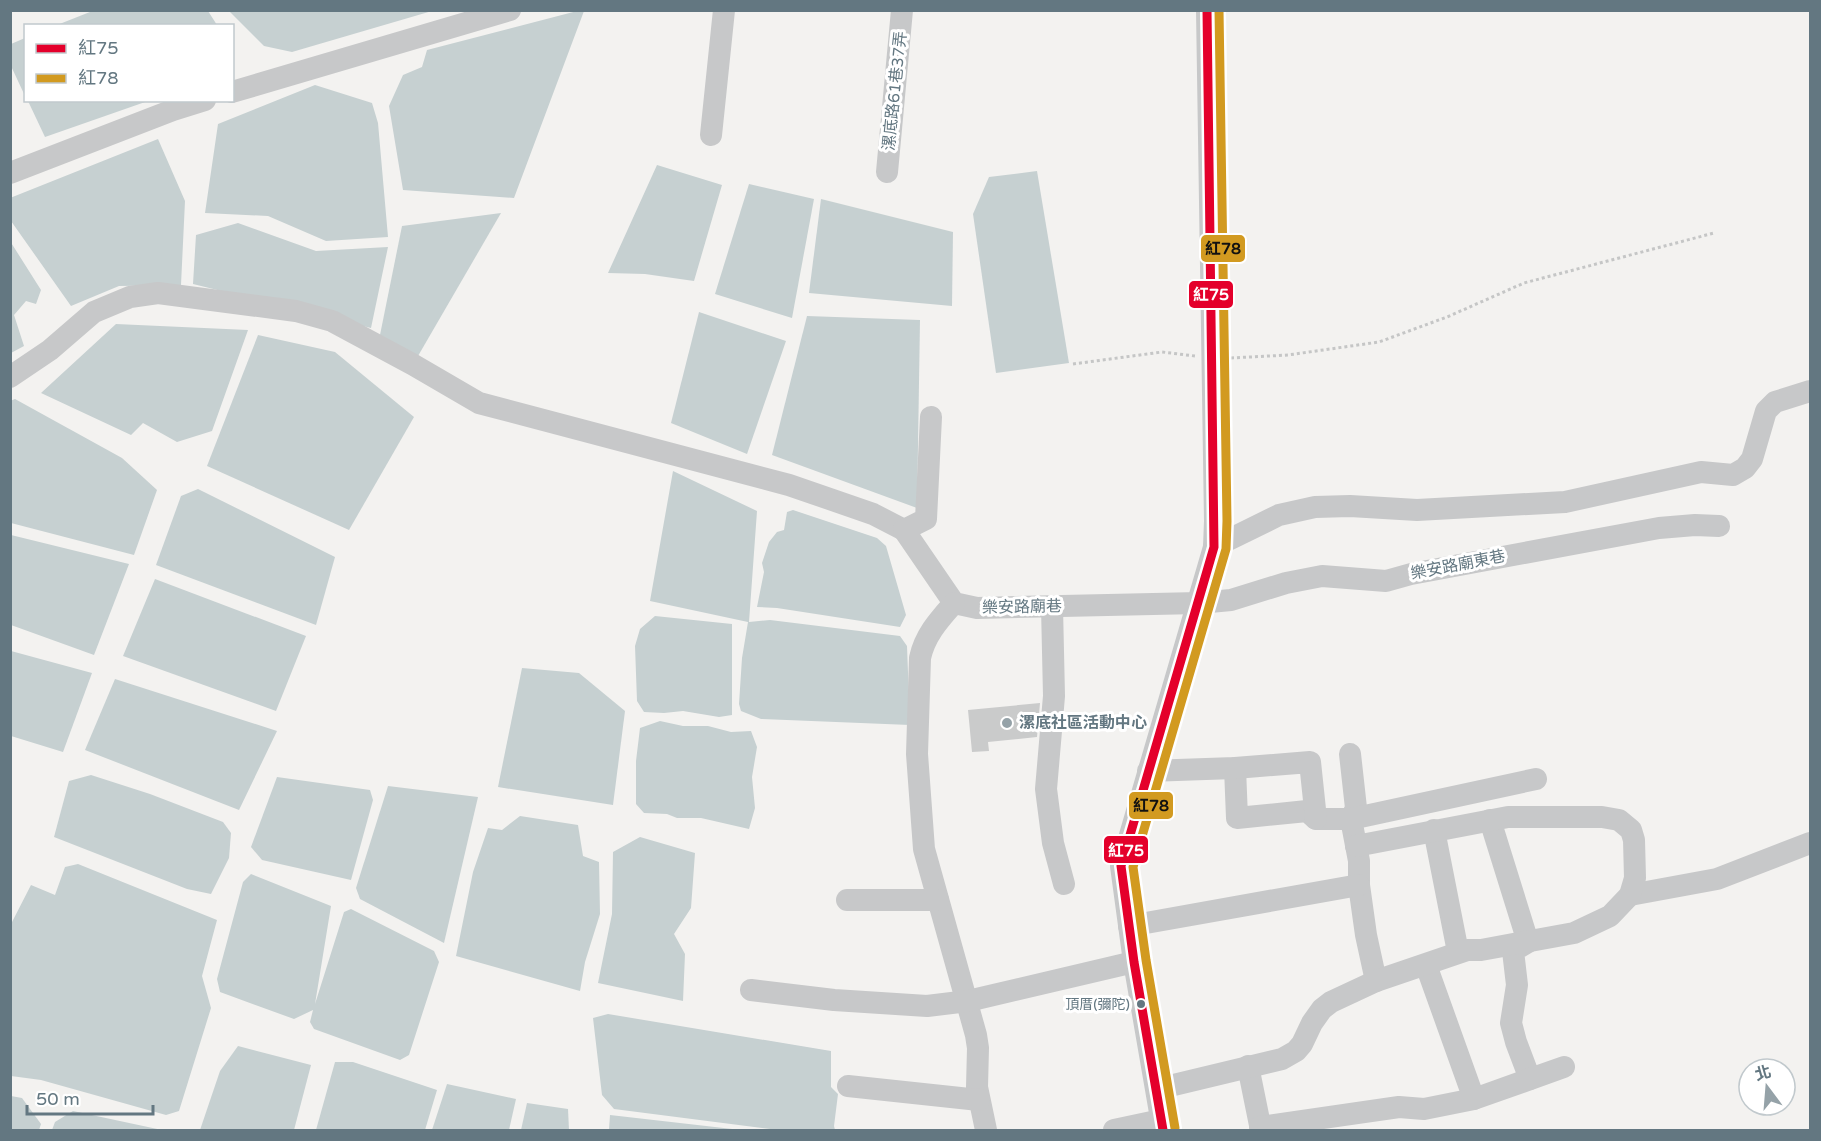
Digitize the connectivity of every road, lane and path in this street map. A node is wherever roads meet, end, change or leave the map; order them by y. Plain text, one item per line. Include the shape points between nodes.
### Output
1 (510, 10) edge
2 (724, 10) edge
3 (902, 10) edge
4 (1207, 10) edge
5 (234, 91) edge
6 (199, 102) edge
7 (711, 135) dead end
8 (887, 172) dead end
9 (10, 173) edge
10 (1714, 233) dead end
11 (1212, 359) junction
12 (1073, 364) dead end
13 (10, 377) edge
14 (1810, 391) edge
15 (931, 417) dead end
16 (1719, 526) dead end
17 (904, 530) junction
18 (1214, 547) junction
19 (954, 603) junction
20 (1199, 603) junction
21 (1052, 607) junction
22 (1350, 754) dead end
23 (1235, 768) junction
24 (1148, 771) junction
25 (1536, 779) dead end
26 (1316, 819) junction
27 (1351, 819) junction
28 (1490, 820) junction
29 (1434, 830) junction
30 (1810, 843) edge
31 (1356, 846) junction
32 (1064, 884) dead end
33 (1359, 885) junction
34 (1630, 894) junction
35 (847, 900) dead end
36 (938, 900) junction
37 (1129, 926) junction
38 (1528, 942) junction
39 (1458, 952) junction
40 (1134, 962) junction
41 (1426, 965) junction
42 (1376, 981) junction
43 (751, 990) dead end
44 (968, 1001) junction
45 (1248, 1066) junction
46 (1564, 1067) dead end
47 (1530, 1079) junction
48 (849, 1086) dead end
49 (1157, 1089) junction
50 (1474, 1099) junction
51 (979, 1100) junction
52 (1162, 1125) edge
53 (1261, 1129) edge
54 (986, 1131) edge
55 (1113, 1131) edge

1 - 5 street
2 - 7 street
3 - 8 street, 漯底路61巷37弄
4 - 11 street
6 - 9 street
10 - 11 path via 1524,283 1379,342 1288,355
11 - 12 path via 1162,352
11 - 18 street
13 - 17 street via 50,350 94,312 130,297 158,293 296,311 332,321 479,403 789,485 873,514
14 - 18 street via 1775,402 1766,411 1752,459 1733,475 1701,472 1565,502 1417,510 1315,507 1279,515
15 - 17 street via 926,519
16 - 20 street, 樂安路廟東巷 via 1659,528 1386,581 1322,576 1231,600
17 - 19 street
18 - 20 street
19 - 21 street, 樂安路廟巷 via 976,608
19 - 36 street via 923,643 920,658 917,754 921,814 924,849
20 - 21 street, 樂安路廟巷
20 - 24 street
21 - 32 street via 1054,696 1046,789 1053,843
22 - 27 street via 1356,808
23 - 24 street
23 - 26 street via 1238,818 1307,811
23 - 26 street via 1310,762
24 - 37 street via 1121,866
25 - 27 street
26 - 27 street
27 - 31 street
28 - 29 street
28 - 34 street via 1619,820 1634,840 1635,878
28 - 38 street
29 - 31 street
29 - 39 street
30 - 34 street via 1717,879
31 - 33 street
33 - 37 street
33 - 42 street
34 - 38 street via 1610,916 1591,927
35 - 36 street
36 - 44 street
37 - 40 street
38 - 39 street
38 - 47 street via 1514,951 1517,985 1511,1023
39 - 41 street
40 - 44 street
40 - 49 street
41 - 42 street
41 - 50 street
42 - 45 street via 1322,1009 1296,1051 1282,1059
43 - 44 street via 927,1006
44 - 51 street via 978,1048
45 - 49 street
45 - 53 street
46 - 47 street
47 - 50 street
48 - 51 street
49 - 52 street
50 - 53 street
51 - 54 street
52 - 55 street

